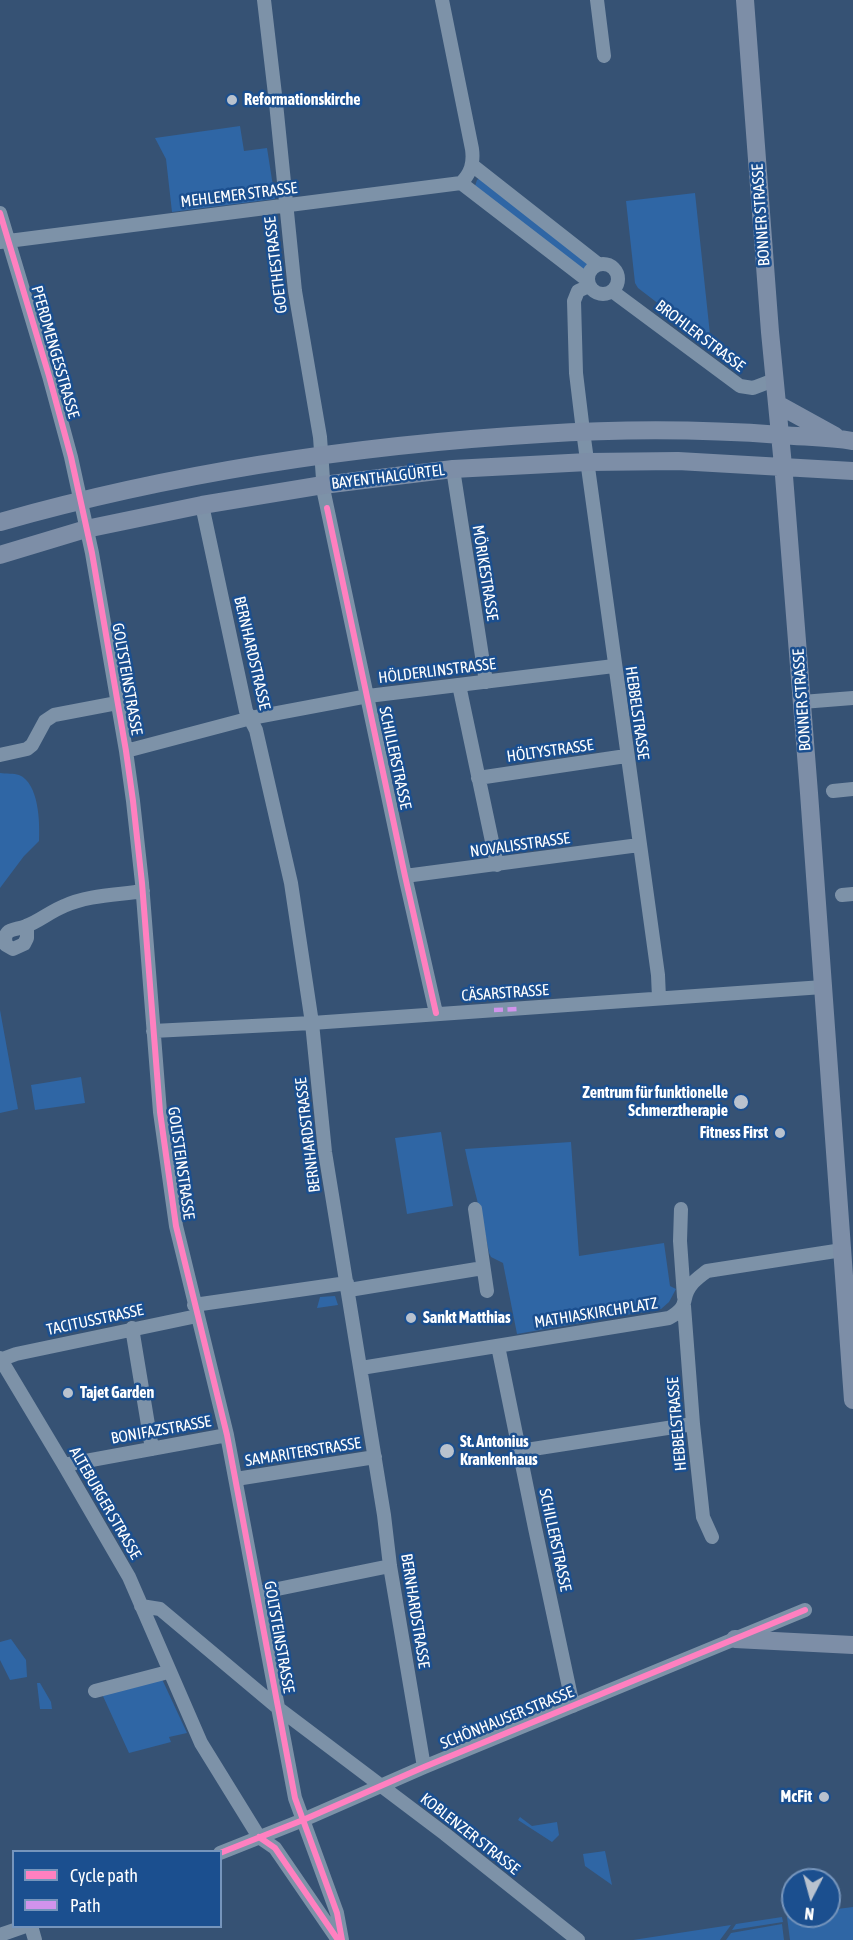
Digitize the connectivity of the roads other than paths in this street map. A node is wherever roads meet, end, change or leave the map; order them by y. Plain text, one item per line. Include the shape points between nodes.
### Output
1 (264, 0) edge
2 (442, 0) edge
3 (597, 0) edge
4 (745, 0) edge
5 (604, 56) dead end
6 (472, 165) junction
7 (461, 183) junction
8 (286, 206) junction
9 (0, 213) edge
10 (4, 242) edge
11 (598, 264) junction
12 (588, 283) junction
13 (612, 291) junction
14 (776, 394) junction
15 (642, 430) junction
16 (582, 431) junction
17 (750, 432) junction
18 (780, 435) junction
19 (848, 440) edge
20 (321, 454) junction
21 (643, 461) junction
22 (588, 462) junction
23 (783, 466) junction
24 (453, 469) junction
25 (853, 471) edge
26 (323, 485) junction
27 (80, 501) junction
28 (202, 505) junction
29 (0, 522) edge
30 (86, 529) junction
31 (0, 555) edge
32 (614, 666) junction
33 (486, 682) junction
34 (459, 685) junction
35 (368, 696) junction
36 (853, 698) edge
37 (802, 702) junction
38 (117, 703) junction
39 (251, 718) junction
40 (126, 751) junction
41 (0, 755) edge
42 (626, 756) junction
43 (478, 778) junction
44 (853, 789) edge
45 (833, 791) dead end
46 (639, 845) junction
47 (497, 865) junction
48 (405, 876) junction
49 (143, 891) junction
50 (27, 926) dead end
51 (823, 987) junction
52 (659, 998) junction
53 (436, 1013) junction
54 (312, 1023) junction
55 (153, 1031) junction
56 (476, 1209) dead end
57 (681, 1209) dead end
58 (842, 1250) junction
59 (682, 1254) junction
60 (483, 1268) junction
61 (707, 1271) junction
62 (348, 1287) junction
63 (487, 1291) dead end
64 (684, 1303) junction
65 (196, 1310) junction
66 (132, 1328) junction
67 (498, 1346) junction
68 (0, 1359) edge
69 (361, 1368) junction
70 (853, 1400) edge
71 (693, 1424) junction
72 (227, 1435) junction
73 (152, 1449) junction
74 (520, 1451) junction
75 (375, 1457) junction
76 (64, 1465) junction
77 (236, 1479) junction
78 (712, 1537) dead end
79 (390, 1566) junction
80 (258, 1593) junction
81 (141, 1606) junction
82 (805, 1610) dead end
83 (735, 1639) junction
84 (853, 1645) edge
85 (168, 1672) junction
86 (95, 1691) dead end
87 (573, 1706) junction
88 (278, 1708) junction
89 (424, 1767) junction
90 (383, 1786) junction
91 (303, 1820) junction
92 (259, 1837) junction
93 (222, 1852) edge
94 (20, 1928) edge
95 (0, 1935) edge
96 (340, 1940) edge
97 (578, 1940) edge

1 - 8 street, GOETHESTRASSE
2 - 6 street
3 - 5 street
4 - 14 main road, BONNER STRASSE
6 - 7 street
6 - 11 street
7 - 8 street, MEHLEMER STRASSE
7 - 12 street
8 - 10 street, MEHLEMER STRASSE
8 - 20 street, GOETHESTRASSE via 296,301
9 - 10 street, PFERDMENGESSTRASSE
10 - 27 street, PFERDMENGESSTRASSE via 49,376
11 - 12 street via 590,270
11 - 13 street via 615,269 617,285
12 - 13 street via 599,294
12 - 16 street, HEBBELSTRASSE via 574,301
13 - 14 street, BROHLER STRASSE via 733,381
14 - 17 main road via 773,413
14 - 18 main road, BONNER STRASSE
14 - 19 main road
15 - 16 main road, BAYENTHALGÜRTEL
15 - 17 main road, BAYENTHALGÜRTEL
15 - 21 main road via 638,447
16 - 20 main road, BAYENTHALGÜRTEL
16 - 22 street, HEBBELSTRASSE
17 - 18 main road, BAYENTHALGÜRTEL
18 - 19 main road, BAYENTHALGÜRTEL
18 - 23 main road, BONNER STRASSE
20 - 26 street, SCHILLERSTRASSE
20 - 27 main road, BAYENTHALGÜRTEL via 197,475
21 - 22 main road, BAYENTHALGÜRTEL
21 - 23 main road, BAYENTHALGÜRTEL
22 - 24 main road, BAYENTHALGÜRTEL
22 - 32 street, HEBBELSTRASSE
23 - 25 main road, BAYENTHALGÜRTEL
23 - 37 main road, BONNER STRASSE
24 - 26 main road, BAYENTHALGÜRTEL
24 - 33 street, MÖRIKESTRASSE
26 - 28 main road, BAYENTHALGÜRTEL
26 - 35 street, SCHILLERSTRASSE
27 - 29 main road, BAYENTHALGÜRTEL
27 - 30 street, GOLTSTEINSTRASSE
28 - 30 main road, BAYENTHALGÜRTEL
28 - 39 street, BERNHARDSTRASSE via 246,711
30 - 31 main road, BAYENTHALGÜRTEL
30 - 38 street, GOLTSTEINSTRASSE
32 - 33 street, HÖLDERLINSTRASSE
32 - 42 street, HEBBELSTRASSE
33 - 34 street, HÖLDERLINSTRASSE
34 - 35 street, HÖLDERLINSTRASSE
34 - 43 street
35 - 39 street, HÖLDERLINSTRASSE
35 - 48 street, SCHILLERSTRASSE
36 - 37 street
37 - 51 main road, BONNER STRASSE
38 - 40 street, GOLTSTEINSTRASSE
38 - 41 street via 54,715 45,721 32,745
39 - 40 street, HÖLDERLINSTRASSE
39 - 54 street, BERNHARDSTRASSE via 291,883
40 - 49 street, GOLTSTEINSTRASSE
42 - 43 street, HÖLTYSTRASSE
42 - 46 street, HEBBELSTRASSE
43 - 47 street
44 - 45 street
46 - 47 street, NOVALISSTRASSE
46 - 52 street, HEBBELSTRASSE
47 - 48 street, NOVALISSTRASSE
48 - 53 street, SCHILLERSTRASSE
49 - 50 street via 73,902
49 - 55 street, GOLTSTEINSTRASSE
51 - 52 street, CÄSARSTRASSE
51 - 58 main road, BONNER STRASSE
52 - 53 street, CÄSARSTRASSE
53 - 54 street, CÄSARSTRASSE
54 - 55 street, CÄSARSTRASSE
54 - 62 street, BERNHARDSTRASSE via 325,1152
55 - 65 street, GOLTSTEINSTRASSE via 170,1192
56 - 60 street
57 - 59 street
58 - 61 street
58 - 70 main road, BONNER STRASSE
59 - 61 street via 694,1266
59 - 64 street
60 - 62 street
60 - 63 street
61 - 64 street, MATHIASKIRCHPLATZ via 691,1284
62 - 65 street, TACITUSSTRASSE
62 - 69 street, BERNHARDSTRASSE
64 - 67 street, MATHIASKIRCHPLATZ via 679,1313 669,1318
64 - 71 street, HEBBELSTRASSE
65 - 66 street, TACITUSSTRASSE
65 - 72 street, GOLTSTEINSTRASSE
66 - 68 street, TACITUSSTRASSE
66 - 73 street
67 - 69 street, MATHIASKIRCHPLATZ
67 - 74 street, SCHILLERSTRASSE
68 - 76 street, ALTEBURGER STRASSE
69 - 75 street, BERNHARDSTRASSE
71 - 74 street
71 - 78 street, HEBBELSTRASSE via 703,1517
72 - 73 street, BONIFAZSTRASSE
72 - 77 street, GOLTSTEINSTRASSE
73 - 76 street, BONIFAZSTRASSE
74 - 87 street, SCHILLERSTRASSE
75 - 77 street, SAMARITERSTRASSE
75 - 79 street, BERNHARDSTRASSE
76 - 81 street, ALTEBURGER STRASSE via 129,1577
77 - 80 street, GOLTSTEINSTRASSE
79 - 80 street
79 - 89 street, BERNHARDSTRASSE
80 - 88 street, GOLTSTEINSTRASSE
81 - 85 street, ALTEBURGER STRASSE
81 - 88 street, KOBLENZER STRASSE via 160,1609
82 - 83 street, SCHÖNHAUSER STRASSE
83 - 84 main road, SCHÖNHAUSER STRASSE
83 - 87 street, SCHÖNHAUSER STRASSE
85 - 86 street
85 - 92 street, ALTEBURGER STRASSE via 201,1743
87 - 89 street, SCHÖNHAUSER STRASSE
88 - 90 street, KOBLENZER STRASSE
88 - 91 street, GOLTSTEINSTRASSE via 295,1798
89 - 90 street, SCHÖNHAUSER STRASSE
90 - 91 street, SCHÖNHAUSER STRASSE
90 - 97 street, KOBLENZER STRASSE
91 - 92 street, SCHÖNHAUSER STRASSE
91 - 96 street, ALTEBURGER STRASSE via 337,1914
92 - 93 street, SCHÖNHAUSER STRASSE
92 - 96 street, ALTEBURGER STRASSE via 275,1848
94 - 95 street

